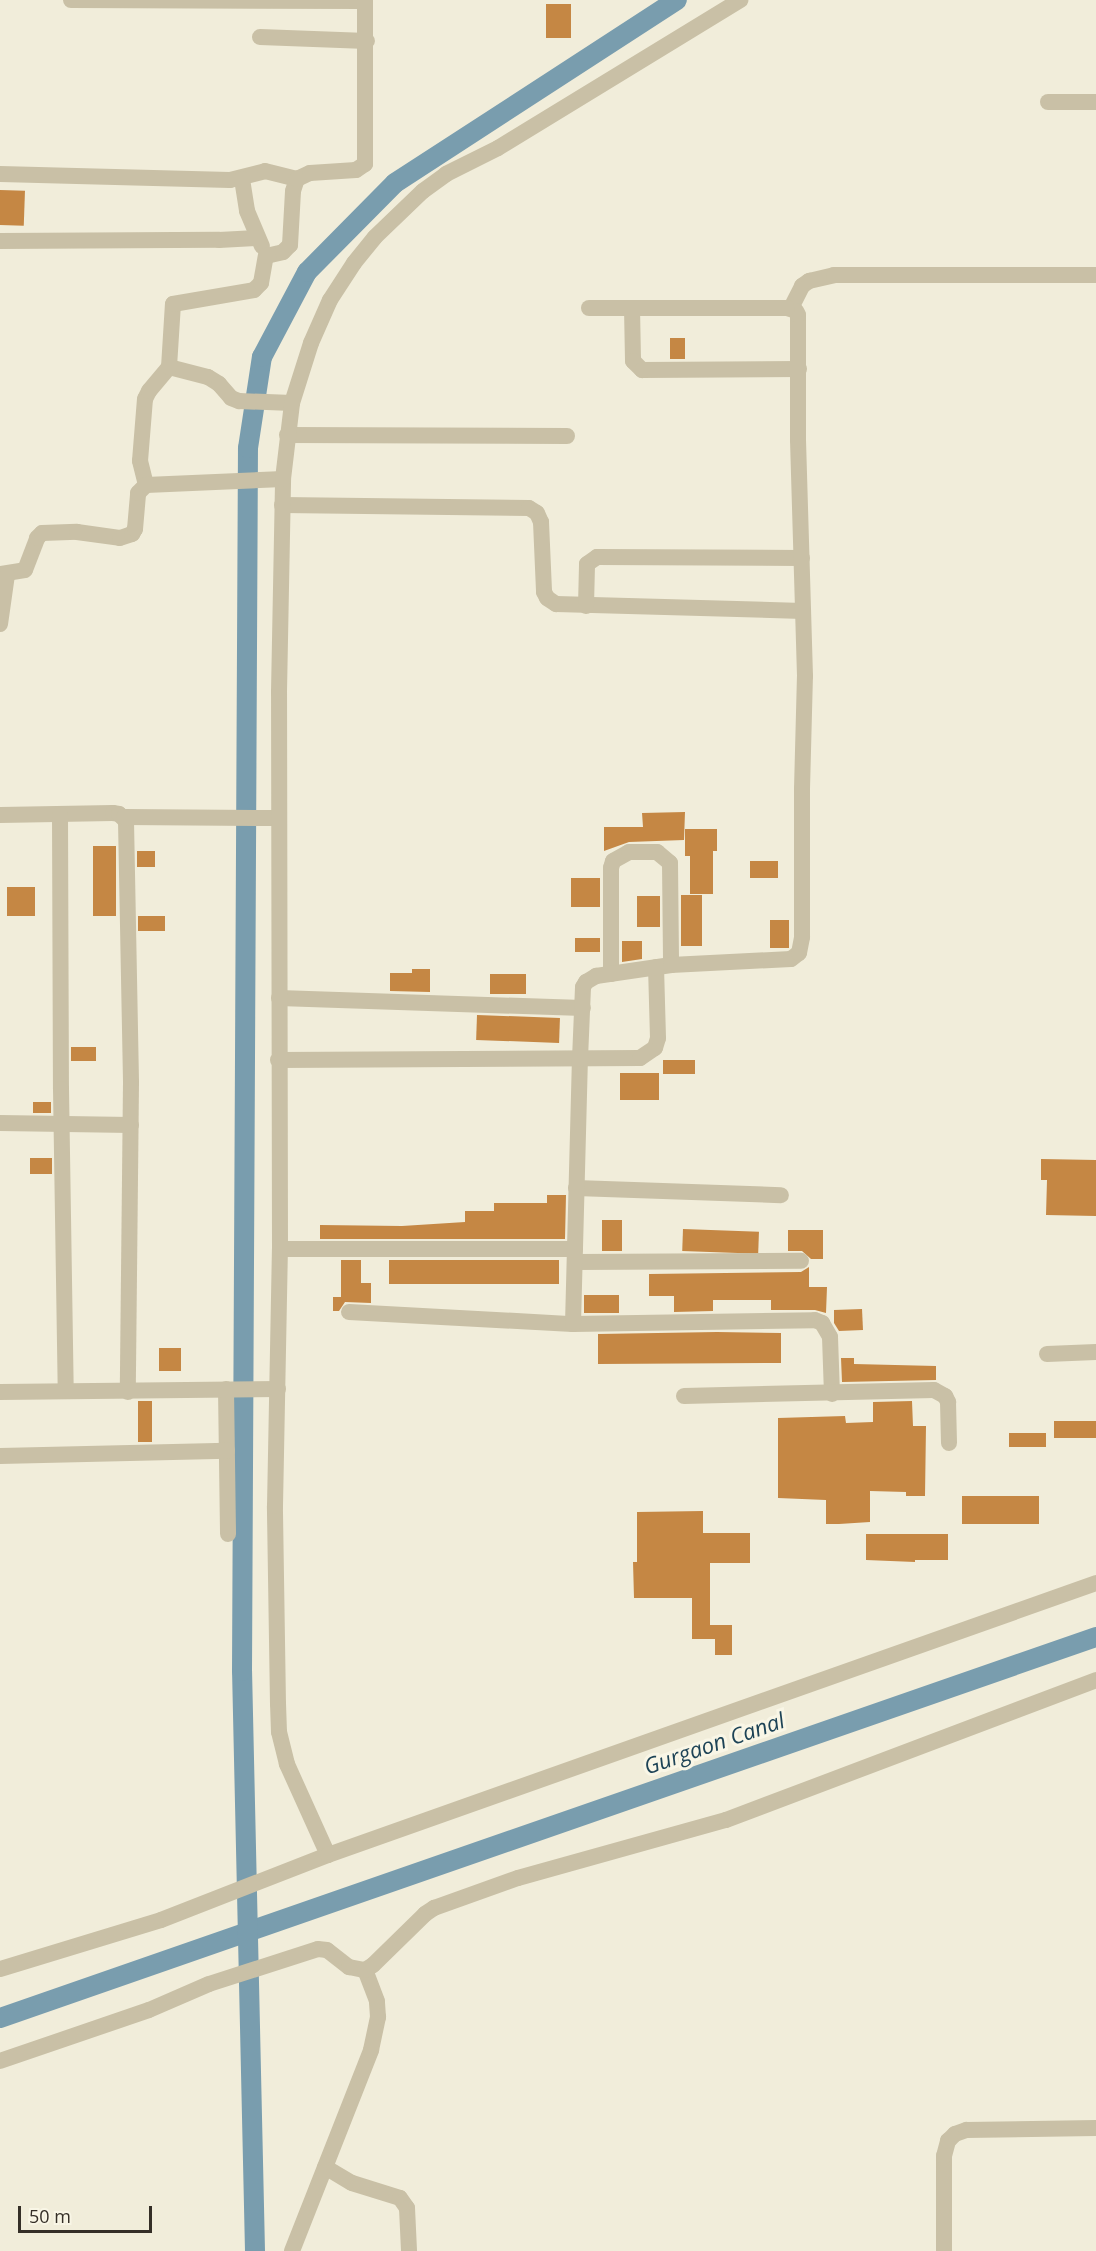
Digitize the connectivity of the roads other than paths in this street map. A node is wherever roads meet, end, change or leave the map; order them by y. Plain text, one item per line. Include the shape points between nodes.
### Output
1 (71, 0) edge
2 (740, 0) edge
3 (365, 1) edge
4 (260, 37) dead end
5 (367, 41) junction
6 (1048, 102) dead end
7 (1096, 102) edge
8 (0, 174) edge
9 (242, 179) junction
10 (297, 179) junction
11 (258, 238) junction
12 (0, 241) edge
13 (266, 256) junction
14 (1096, 275) edge
15 (589, 308) dead end
16 (632, 308) junction
17 (790, 308) junction
18 (169, 367) junction
19 (799, 369) junction
20 (292, 403) junction
21 (286, 435) junction
22 (567, 436) dead end
23 (283, 479) junction
24 (146, 485) junction
25 (282, 505) junction
26 (802, 558) junction
27 (3, 574) edge
28 (586, 606) junction
29 (803, 611) junction
30 (0, 624) edge
31 (0, 815) edge
32 (60, 815) junction
33 (124, 817) junction
34 (279, 818) junction
35 (664, 966) junction
36 (611, 974) junction
37 (279, 998) junction
38 (583, 1008) junction
39 (580, 1059) junction
40 (278, 1060) junction
41 (0, 1123) edge
42 (62, 1125) junction
43 (131, 1125) junction
44 (576, 1188) junction
45 (781, 1195) dead end
46 (280, 1249) junction
47 (574, 1256) junction
48 (801, 1261) dead end
49 (349, 1312) dead end
50 (573, 1324) junction
51 (1096, 1352) edge
52 (1047, 1354) dead end
53 (232, 1389) junction
54 (278, 1389) junction
55 (66, 1391) junction
56 (0, 1392) edge
57 (128, 1392) junction
58 (832, 1394) junction
59 (684, 1396) dead end
60 (949, 1443) dead end
61 (227, 1451) junction
62 (0, 1456) edge
63 (228, 1534) dead end
64 (1096, 1583) edge
65 (1096, 1680) edge
66 (328, 1855) junction
67 (0, 1969) edge
68 (365, 1970) junction
69 (0, 2061) edge
70 (1096, 2128) edge
71 (325, 2167) junction
72 (291, 2251) edge
73 (409, 2251) edge
74 (944, 2251) edge

1 - 3 street
2 - 20 street via 423,191 375,237 330,300
3 - 5 street
4 - 5 street
5 - 10 street via 365,164 356,170 310,173
6 - 7 street
8 - 9 street
9 - 10 street via 265,171
9 - 11 street via 247,211
10 - 13 street via 292,191 290,245 283,252
11 - 12 street
11 - 13 street
13 - 18 street via 261,283 254,290 174,304
14 - 17 street via 834,275 802,286
15 - 16 street
16 - 17 street
16 - 19 street via 632,346 637,368
17 - 19 street via 796,311 800,322
18 - 20 street via 208,377 231,398
18 - 24 street via 145,399 140,461
19 - 26 street
20 - 21 street
21 - 22 street
21 - 23 street
23 - 24 street
23 - 25 street
24 - 27 street via 138,493 132,534 120,538 77,532 42,533 25,570
25 - 28 street via 529,508 541,522 543,583 548,598 556,604
25 - 34 street
26 - 28 street via 597,556 587,564
26 - 29 street
27 - 30 street
28 - 29 street
29 - 35 street via 805,701 799,953 785,960
31 - 32 street
32 - 33 street via 113,813
32 - 42 street
33 - 34 street
33 - 43 street
34 - 37 street
35 - 36 street
35 - 36 street via 670,863 657,852 629,852 619,855 610,868
35 - 39 street via 656,1048 640,1059
36 - 38 street via 586,982
37 - 38 street
37 - 40 street
38 - 39 street
39 - 40 street
39 - 44 street
40 - 46 street
41 - 42 street
42 - 43 street
42 - 55 street
43 - 57 street
44 - 45 street
44 - 47 street
46 - 47 street
46 - 54 street
47 - 48 street
47 - 50 street
49 - 50 street
50 - 58 street via 815,1320 822,1323 830,1337
51 - 52 street
53 - 54 street
53 - 57 street
53 - 61 street
54 - 66 street via 275,1506 279,1732 293,1780
55 - 56 street
55 - 57 street
58 - 59 street
58 - 60 street via 940,1391 948,1402
61 - 62 street
61 - 63 street
64 - 66 street
65 - 68 street via 726,1820 518,1878 434,1908
66 - 67 street via 189,1909
68 - 69 street via 349,1967 327,1950 318,1949 209,1984 148,2010
68 - 71 street via 377,2001 378,2017 371,2050
70 - 74 street via 966,2130 955,2134 948,2141 944,2156
71 - 72 street
71 - 73 street via 352,2183 400,2198 407,2208

